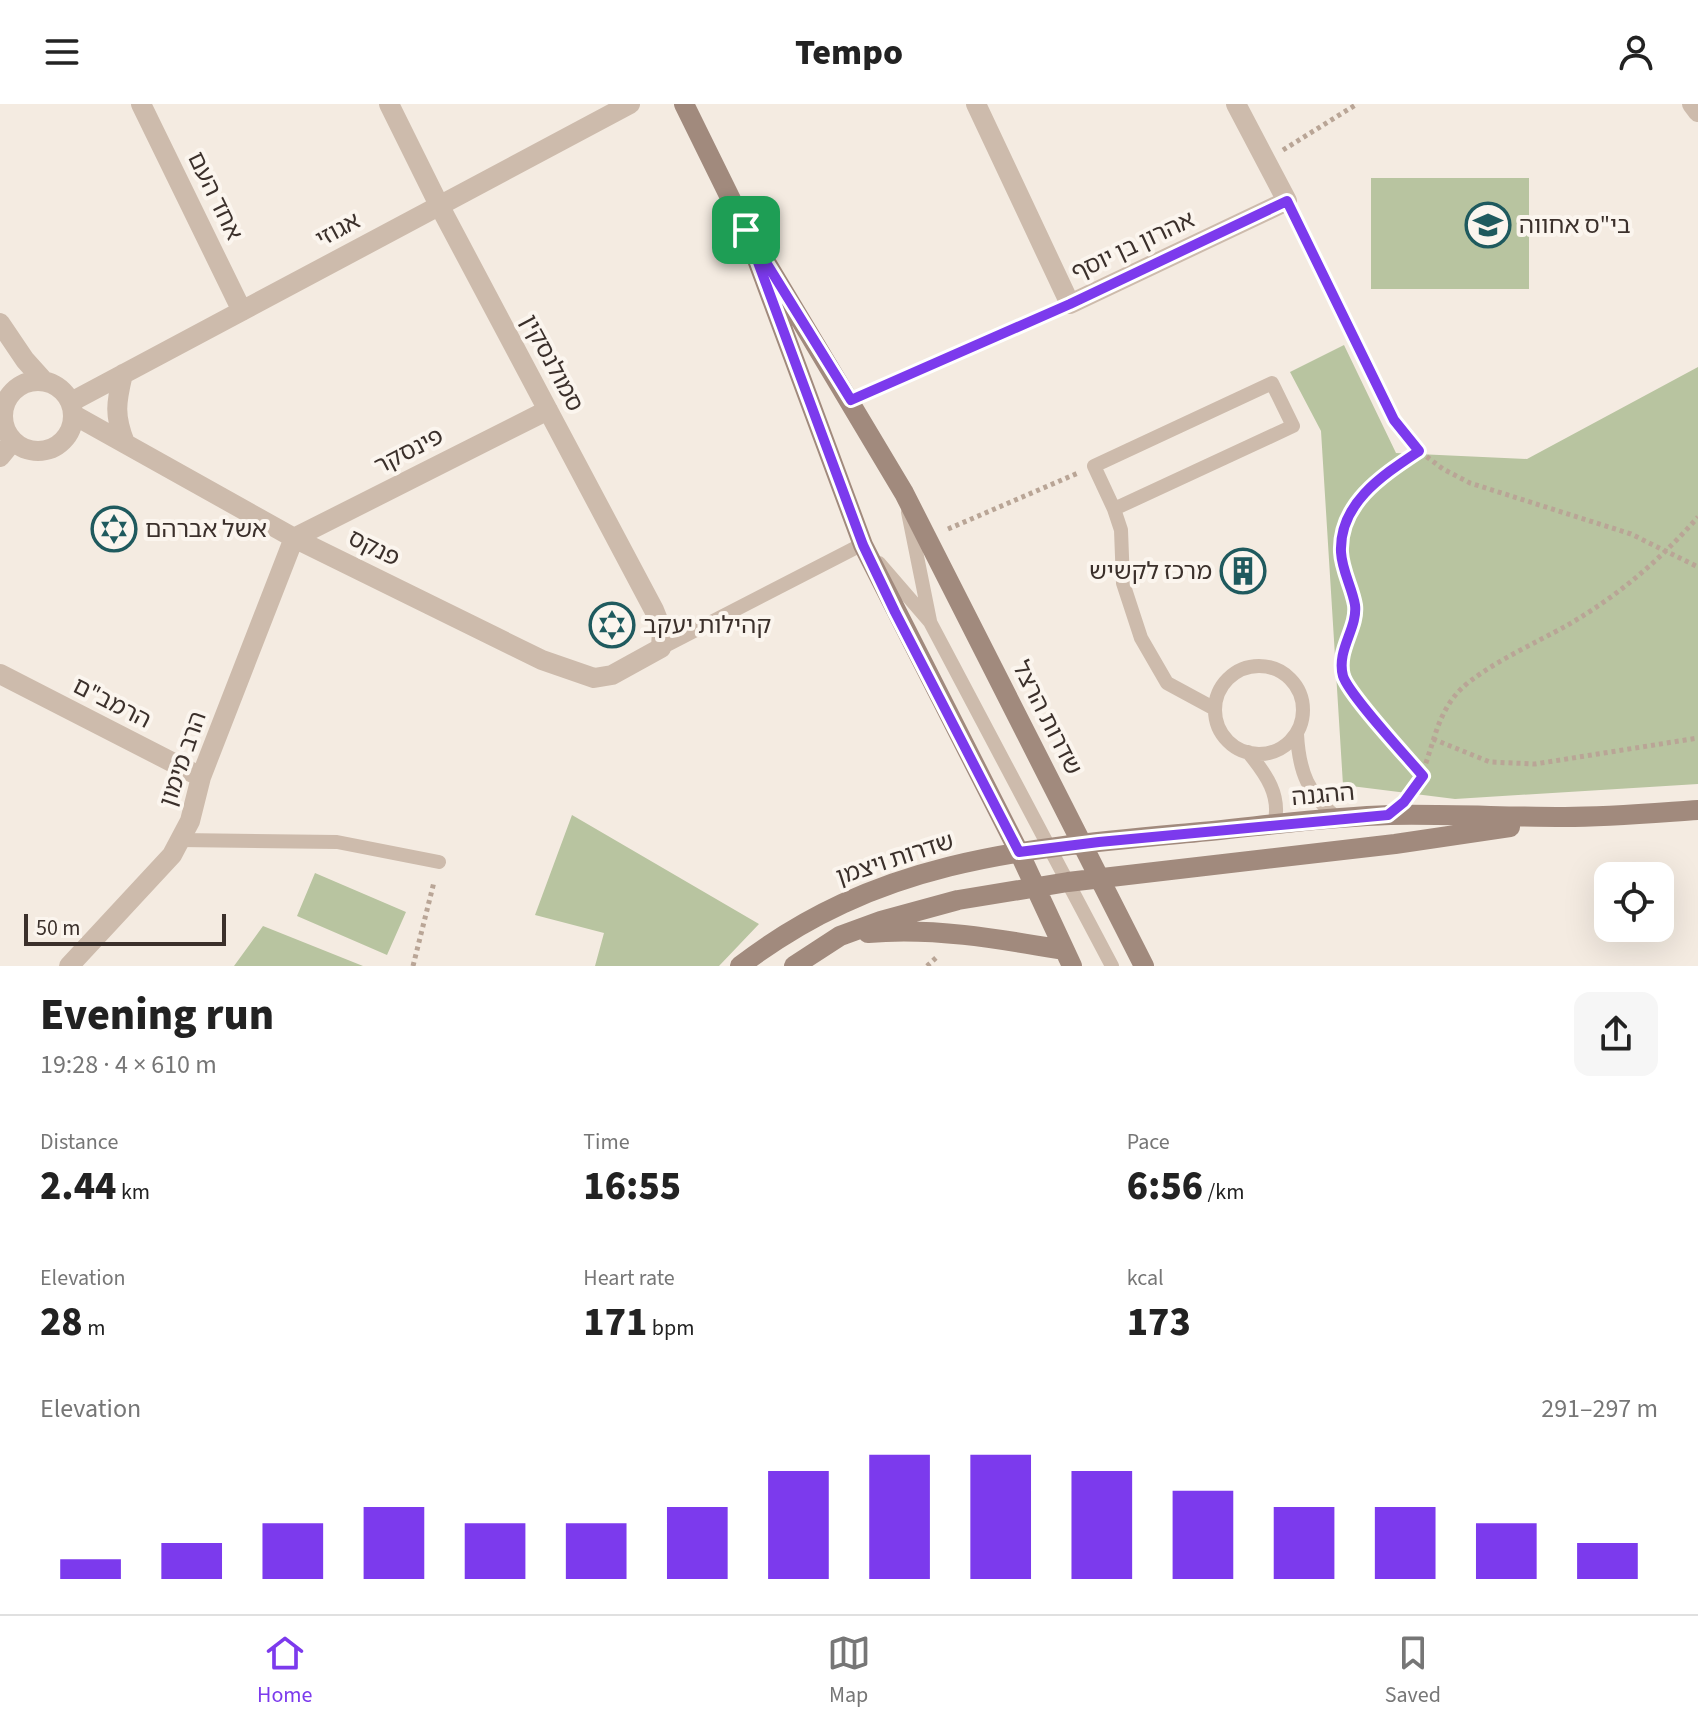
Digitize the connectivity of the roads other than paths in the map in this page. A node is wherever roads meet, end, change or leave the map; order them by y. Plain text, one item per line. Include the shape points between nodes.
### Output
1 (141, 104) edge
2 (389, 104) edge
3 (630, 104) edge
4 (684, 104) edge
5 (976, 104) edge
6 (1236, 104) edge
7 (1692, 104) edge
8 (1698, 112) edge
9 (439, 205) junction
10 (746, 230) junction
11 (242, 311) junction
12 (0, 323) edge
13 (123, 374) junction
14 (43, 380) junction
15 (72, 409) junction
16 (548, 410) junction
17 (1, 412) edge
18 (125, 443) junction
19 (6, 449) edge
20 (904, 493) junction
21 (1114, 509) junction
22 (294, 538) junction
23 (860, 546) junction
24 (930, 622) junction
25 (661, 648) junction
26 (0, 674) edge
27 (1215, 709) junction
28 (1297, 734) junction
29 (1248, 752) junction
30 (201, 777) junction
31 (1698, 810) edge
32 (1569, 817) junction
33 (1338, 819) junction
34 (1274, 825) junction
35 (180, 840) junction
36 (1082, 843) junction
37 (1048, 848) junction
38 (1019, 852) junction
39 (439, 862) road end
40 (1100, 878) junction
41 (1068, 882) junction
42 (1035, 886) junction
43 (840, 936) junction
44 (1068, 958) edge
45 (69, 966) edge
46 (740, 966) edge
47 (794, 966) edge
48 (1112, 966) edge
49 (1144, 966) edge

1 - 11 street, אחד העם
2 - 9 street, סמולנסקין
3 - 9 street, אגוזי
4 - 10 main road, שדרות הרצל
5 - 6 street, אהרון בן יוסף via 1070,304 1287,201
7 - 8 street
9 - 11 street, אגוזי
9 - 16 street, סמולנסקין
10 - 20 main road, שדרות הרצל
10 - 23 main road, שדרות הרצל
11 - 13 street, אגוזי
12 - 14 street
13 - 15 street, אגוזי
13 - 18 street via 116,421
14 - 15 street via 54,384
14 - 17 street via 11,391
15 - 18 street, פנקס
15 - 19 street via 72,428 48,450
16 - 22 street, פינסקר
16 - 25 street, סמולנסקין via 654,610 662,630
17 - 19 street
18 - 22 street, פנקס
20 - 24 lane, שדרות הרצל
20 - 36 main road, שדרות הרצל
21 - 21 lane via 1293,426 1272,383 1094,466
21 - 27 lane via 1121,530 1123,583 1141,638 1167,683
22 - 25 street, פנקס via 542,660 594,678 612,675
22 - 30 street, הרב מימון
23 - 24 lane, שדרות הרצל
23 - 25 lane
23 - 38 main road, שדרות הרצל
24 - 37 lane, שדרות הרצל
26 - 30 street, הרמב"ם
27 - 28 lane via 1218,694 1237,672 1252,666 1277,669 1290,677 1304,705
27 - 29 lane via 1223,735
28 - 29 lane via 1272,752
28 - 33 lane via 1309,790
29 - 34 lane via 1276,798
30 - 35 street, הרב מימון
31 - 32 main road, ההגנה
32 - 33 main road, ההגנה
32 - 40 main road, ההגנה via 1395,844
33 - 34 main road, ההגנה
34 - 36 main road, ההגנה
35 - 39 lane via 337,842
35 - 45 street, הרב מימון
36 - 37 main road, שדרות ויצמן
36 - 40 main road, שדרות הרצל
37 - 38 main road, שדרות ויצמן
37 - 41 lane, שדרות הרצל
38 - 42 main road, שדרות הרצל
38 - 46 main road, שדרות ויצמן via 938,868 867,891 771,942
40 - 41 main road
40 - 49 main road, שדרות הרצל
41 - 42 main road
41 - 48 lane, שדרות הרצל
42 - 43 main road via 918,910
42 - 44 main road, שדרות הרצל
43 - 44 main road via 917,932 987,938
43 - 47 main road

